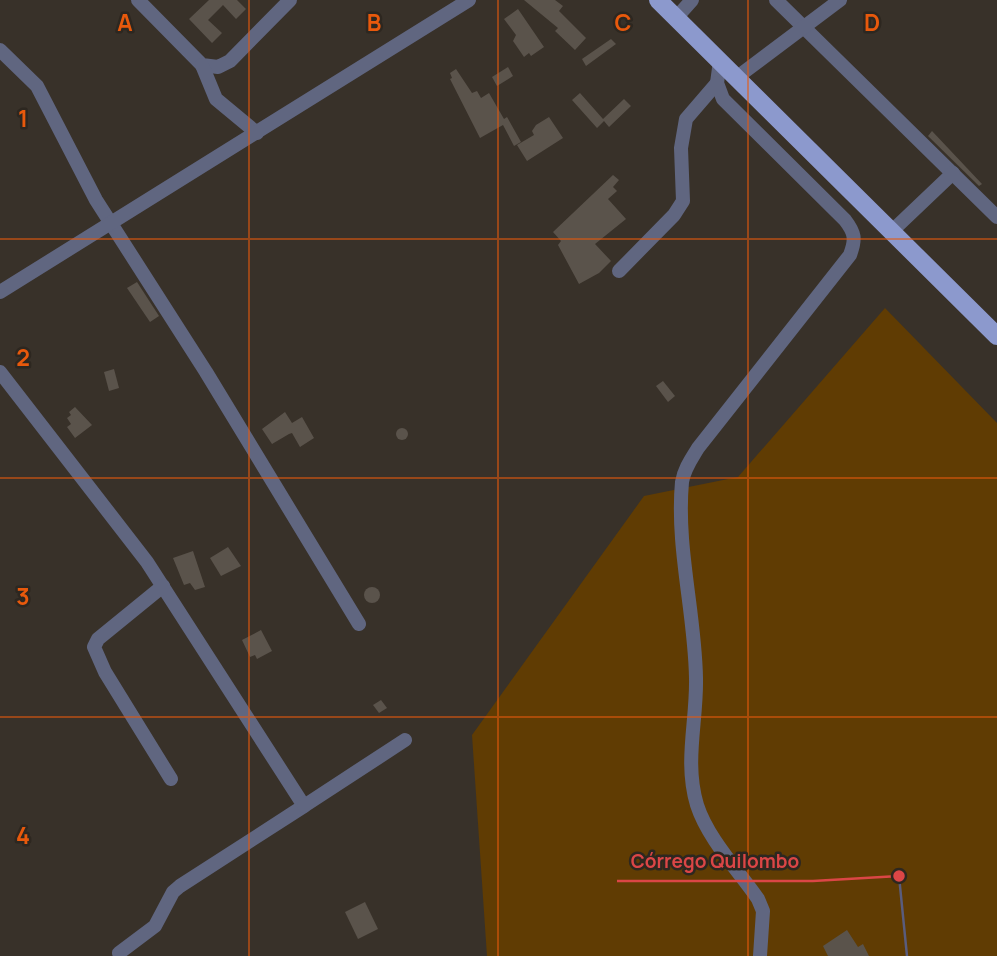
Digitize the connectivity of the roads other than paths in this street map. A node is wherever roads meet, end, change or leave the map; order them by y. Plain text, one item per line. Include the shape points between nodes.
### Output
1 (138, 0) edge
2 (290, 0) edge
3 (469, 0) edge
4 (659, 0) edge
5 (692, 0) edge
6 (840, 0) edge
7 (778, 1) edge
8 (676, 18) junction
9 (805, 30) junction
10 (0, 50) edge
11 (719, 61) junction
12 (202, 65) junction
13 (736, 78) junction
14 (717, 83) junction
15 (257, 133) junction
16 (953, 173) junction
17 (997, 217) edge
18 (110, 223) junction
19 (891, 232) junction
20 (619, 271) dead end
21 (0, 292) edge
22 (997, 336) edge
23 (0, 372) edge
24 (163, 586) junction
25 (359, 624) dead end
26 (405, 740) dead end
27 (172, 779) dead end
28 (304, 806) junction
29 (119, 953) dead end
30 (760, 956) edge

1 - 12 street
2 - 12 street via 230,61 218,67
3 - 15 street
4 - 8 main road
5 - 8 street
6 - 9 street
7 - 9 street
8 - 11 main road
9 - 13 street
9 - 16 street
10 - 18 street via 37,86 82,178
11 - 13 main road
11 - 14 street
12 - 15 street via 216,99
13 - 19 main road
14 - 20 street via 686,119 681,148 682,201
14 - 30 street via 723,99 845,220 855,240 850,255 698,448 683,477 683,536 696,679 690,752 693,788 709,831 758,899 762,911
15 - 18 street
16 - 17 street
16 - 19 street
18 - 21 street
18 - 25 street
19 - 22 main road
23 - 24 street
24 - 27 street via 94,647 105,673
24 - 28 street
26 - 28 street
28 - 29 street via 180,886 155,926

